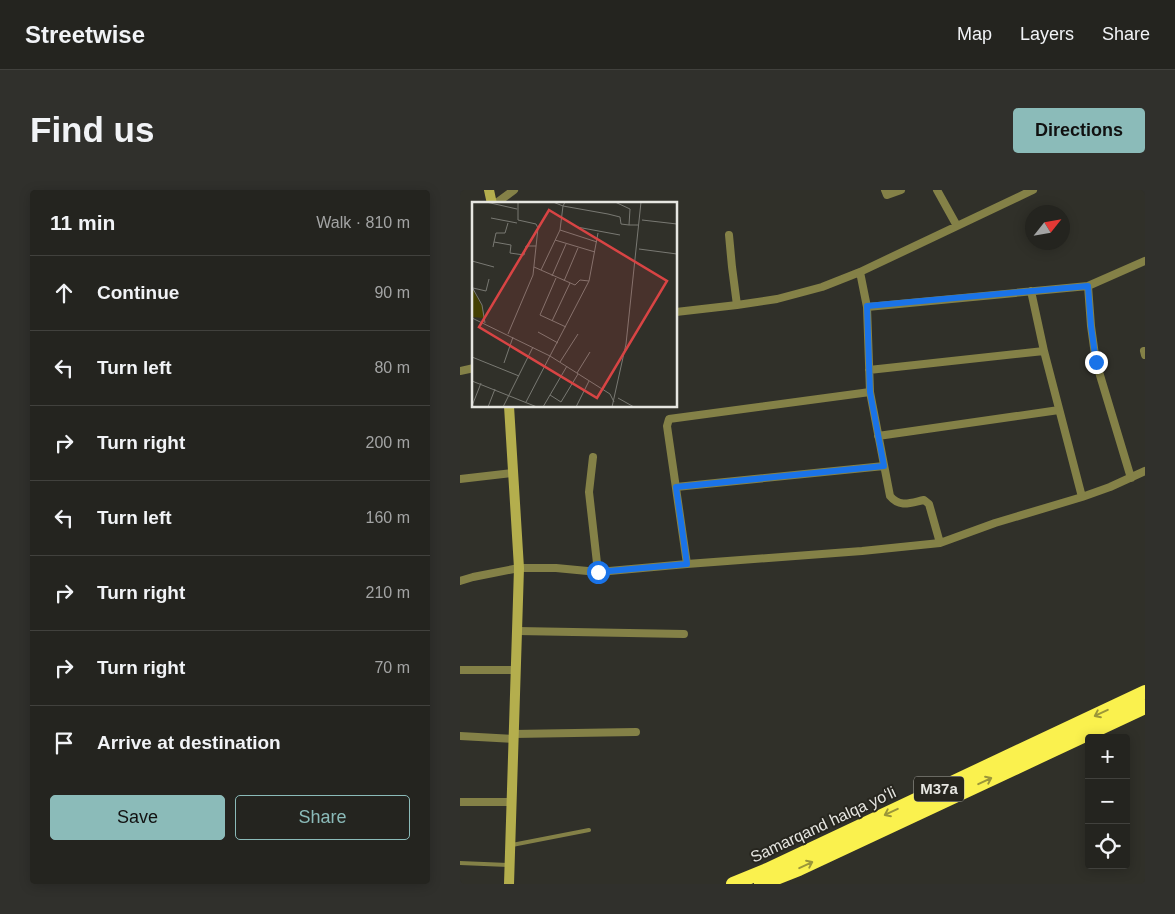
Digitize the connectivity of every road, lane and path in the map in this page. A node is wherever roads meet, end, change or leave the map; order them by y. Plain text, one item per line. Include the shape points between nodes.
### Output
1 (514, 190) edge
2 (885, 190) edge
3 (902, 190) edge
4 (938, 190) edge
5 (1033, 190) edge
6 (496, 202) edge
7 (957, 226) junction
8 (729, 235) dead end
9 (1145, 261) edge
10 (860, 272) junction
11 (1088, 286) junction
12 (1031, 291) junction
13 (737, 305) junction
14 (867, 306) junction
15 (678, 312) edge
16 (1044, 350) junction
17 (869, 370) junction
18 (870, 392) junction
19 (509, 408) edge
20 (1059, 410) junction
21 (878, 436) junction
22 (593, 457) dead end
23 (884, 466) junction
24 (1145, 471) edge
25 (513, 473) junction
26 (1130, 478) junction
27 (460, 479) edge
28 (676, 487) junction
29 (1082, 497) junction
30 (940, 543) junction
31 (687, 564) junction
32 (519, 568) junction
33 (598, 572) junction
34 (460, 580) edge
35 (518, 631) junction
36 (684, 634) dead end
37 (460, 670) edge
38 (516, 670) junction
39 (1145, 692) edge
40 (1145, 707) edge
41 (636, 732) dead end
42 (460, 736) edge
43 (513, 737) junction
44 (460, 802) edge
45 (511, 802) junction
46 (589, 830) dead end
47 (510, 845) junction
48 (460, 863) edge
49 (509, 865) junction
50 (509, 884) edge
51 (732, 884) edge
52 (761, 884) edge

1 - 6 street
2 - 3 street via 887,195
4 - 7 street
5 - 7 street
7 - 10 street
8 - 13 street
9 - 11 street
10 - 13 street via 822,288
10 - 14 street
11 - 12 street
11 - 26 street via 1096,362
12 - 14 street
12 - 16 street
13 - 15 street
14 - 17 street
16 - 17 street
16 - 20 street
17 - 18 street
18 - 21 street
18 - 28 street via 669,419
19 - 25 main road
20 - 21 street
20 - 29 street
21 - 23 street
22 - 33 street via 589,492
23 - 28 street
23 - 30 street via 890,496 894,500 902,504 924,500 929,504
24 - 26 street
25 - 27 street
25 - 32 main road
26 - 29 street
28 - 31 street
29 - 30 street via 995,522
30 - 31 street
31 - 33 street
32 - 33 street
32 - 34 street
32 - 35 main road
35 - 36 street
35 - 38 main road
37 - 38 street
38 - 43 main road
39 -> 51 highway, Samarqand halqa yoʻli / M37a
52 -> 40 highway, Samarqand halqa yoʻli / M37a
41 - 43 street
42 - 43 street
43 - 45 main road
44 - 45 street
45 - 47 main road
46 - 47 lane
47 - 49 main road
48 - 49 lane
49 - 50 main road

